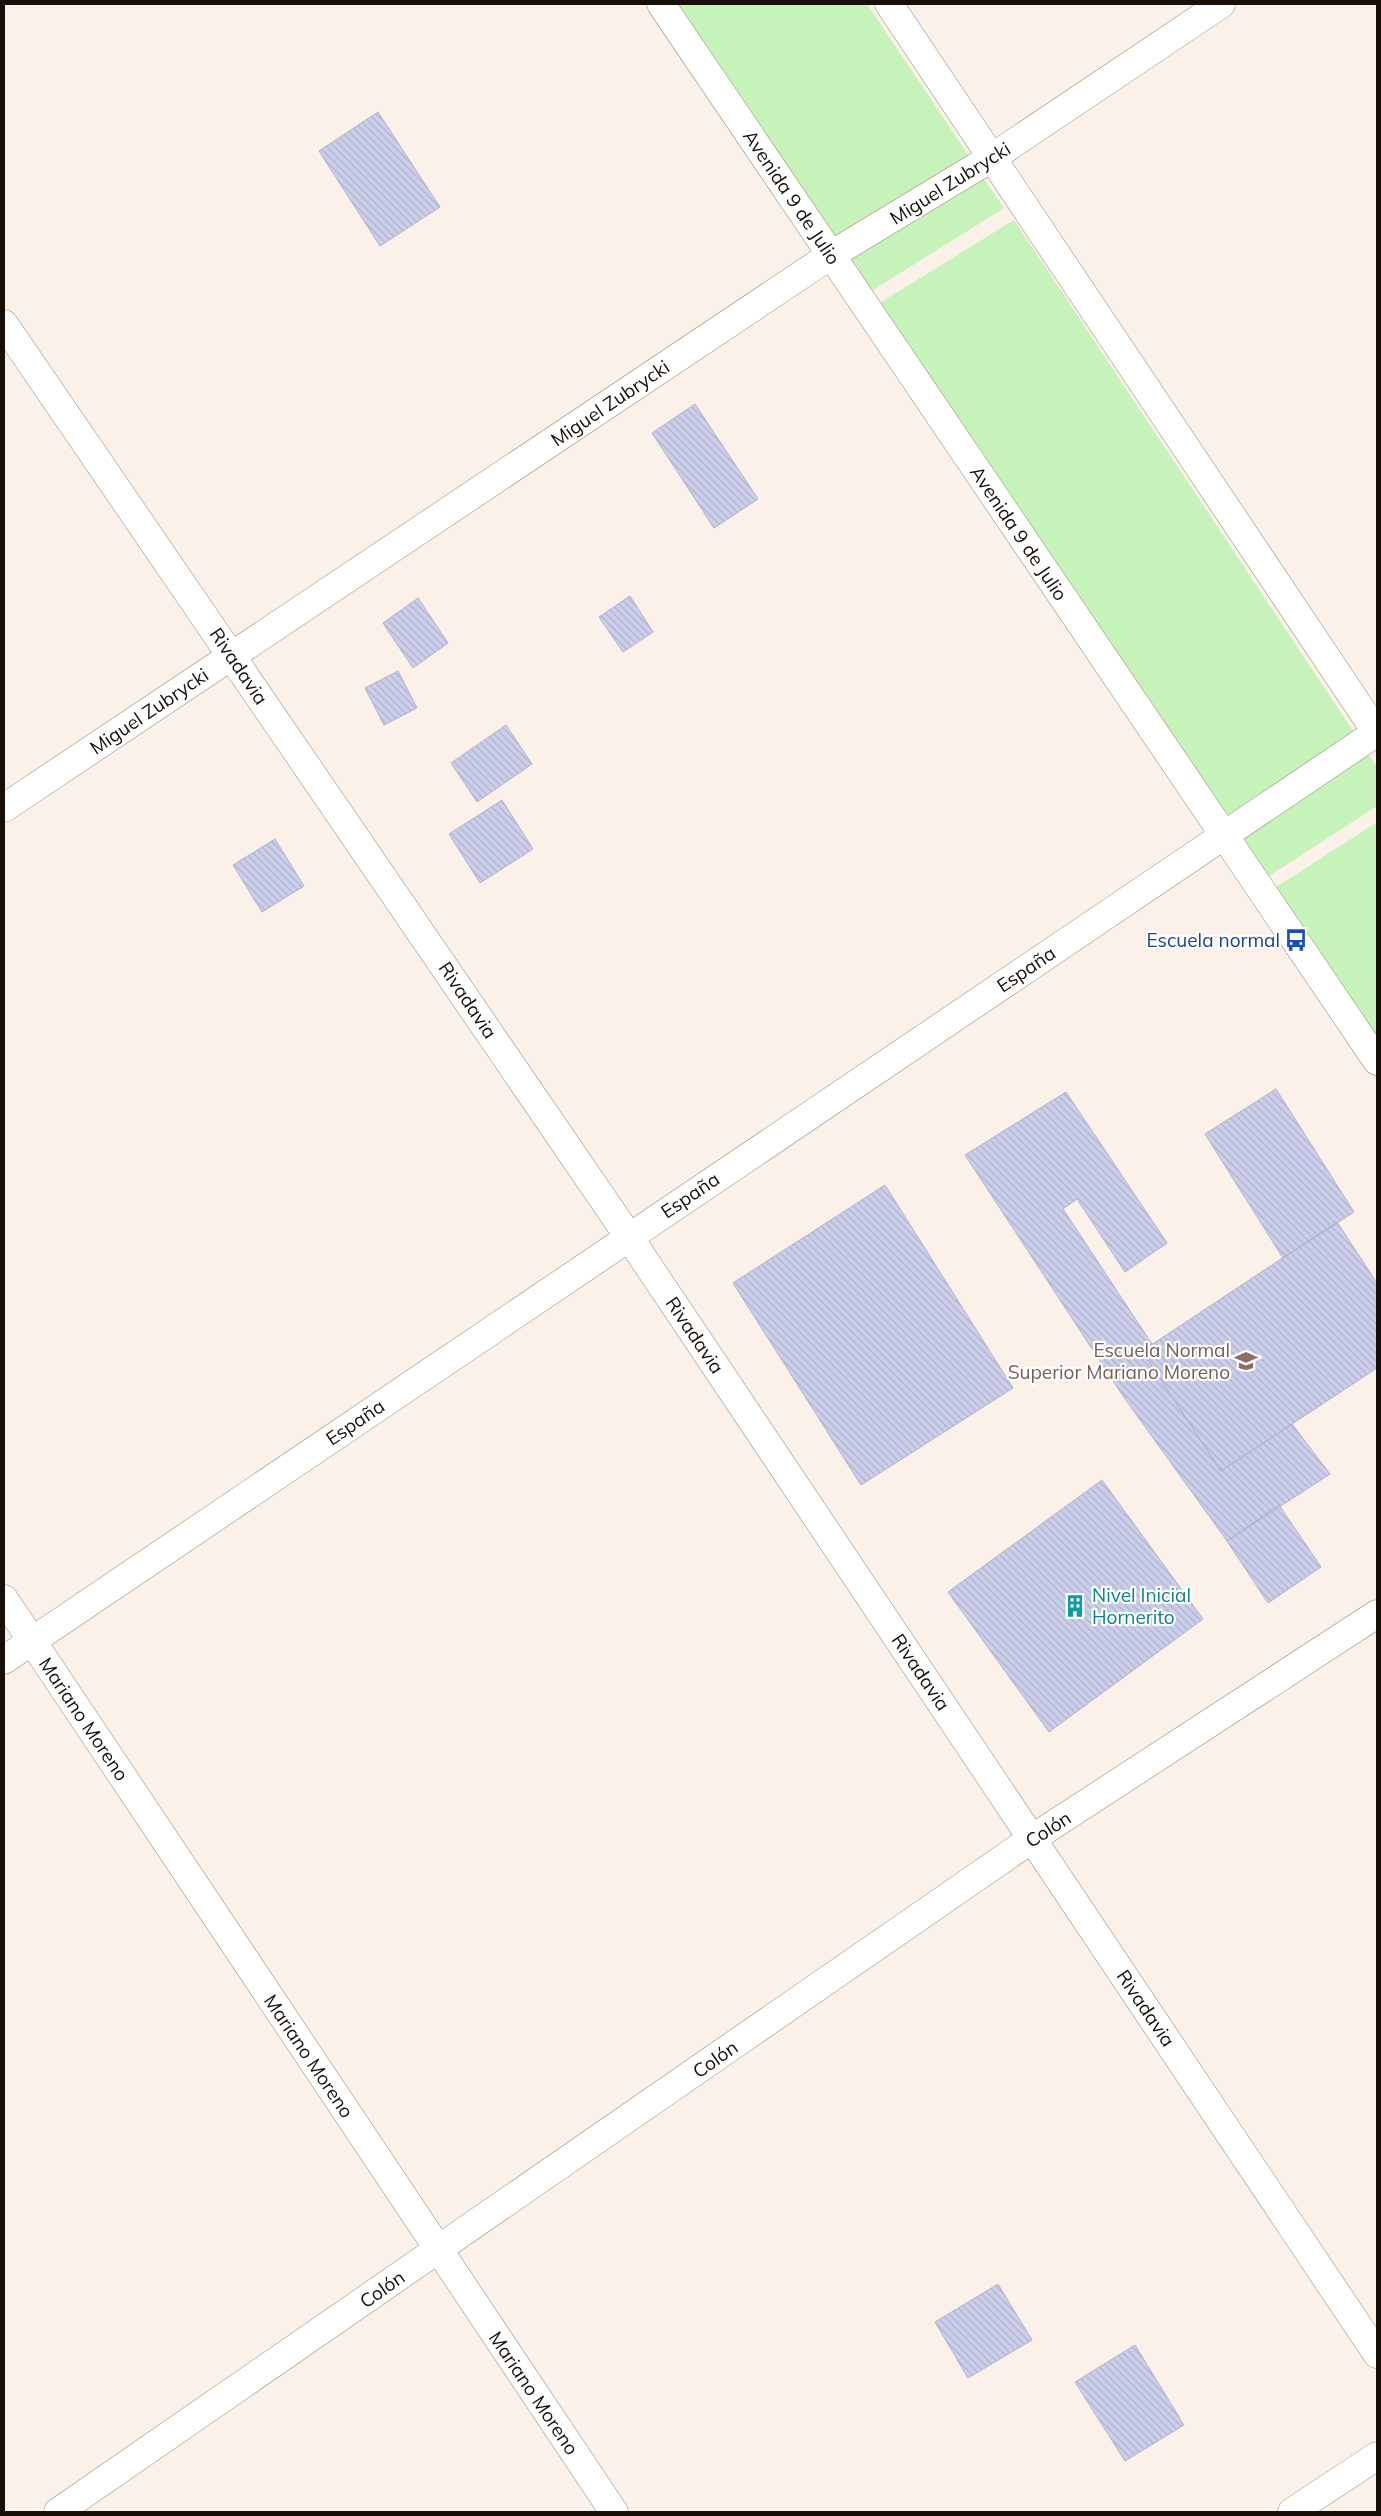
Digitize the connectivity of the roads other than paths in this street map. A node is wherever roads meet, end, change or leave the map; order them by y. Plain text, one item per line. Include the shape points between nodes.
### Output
1 (661, 4) edge
2 (890, 4) edge
3 (1221, 4) edge
4 (993, 157) junction
5 (831, 255) junction
6 (4, 324) edge
7 (232, 656) junction
8 (1377, 732) edge
9 (4, 808) edge
10 (1224, 836) junction
11 (1377, 1061) edge
12 (629, 1237) junction
13 (4, 1599) edge
14 (1377, 1614) edge
15 (31, 1641) junction
16 (4, 1660) edge
17 (1033, 1838) junction
18 (439, 2250) junction
19 (1377, 2354) edge
20 (1377, 2456) edge
21 (58, 2512) edge
22 (614, 2512) edge
23 (1292, 2512) edge

1 - 5 street, Avenida 9 de Julio
2 - 4 street
3 - 4 street, Miguel Zubrycki
4 - 5 street, Miguel Zubrycki
4 - 8 street
5 - 7 street, Miguel Zubrycki
5 - 10 street, Avenida 9 de Julio
6 - 7 street, Rivadavia
7 - 9 street, Miguel Zubrycki
7 - 12 street, Rivadavia
8 - 10 street, España
10 - 11 street, Avenida 9 de Julio
10 - 12 street, España
12 - 15 street, España
12 - 17 street, Rivadavia
13 - 15 street, Mariano Moreno
14 - 17 street, Colón
15 - 16 street, España
15 - 18 street, Mariano Moreno
17 - 18 street, Colón
17 - 19 street, Rivadavia
18 - 21 street, Colón
18 - 22 street, Mariano Moreno
20 - 23 street

